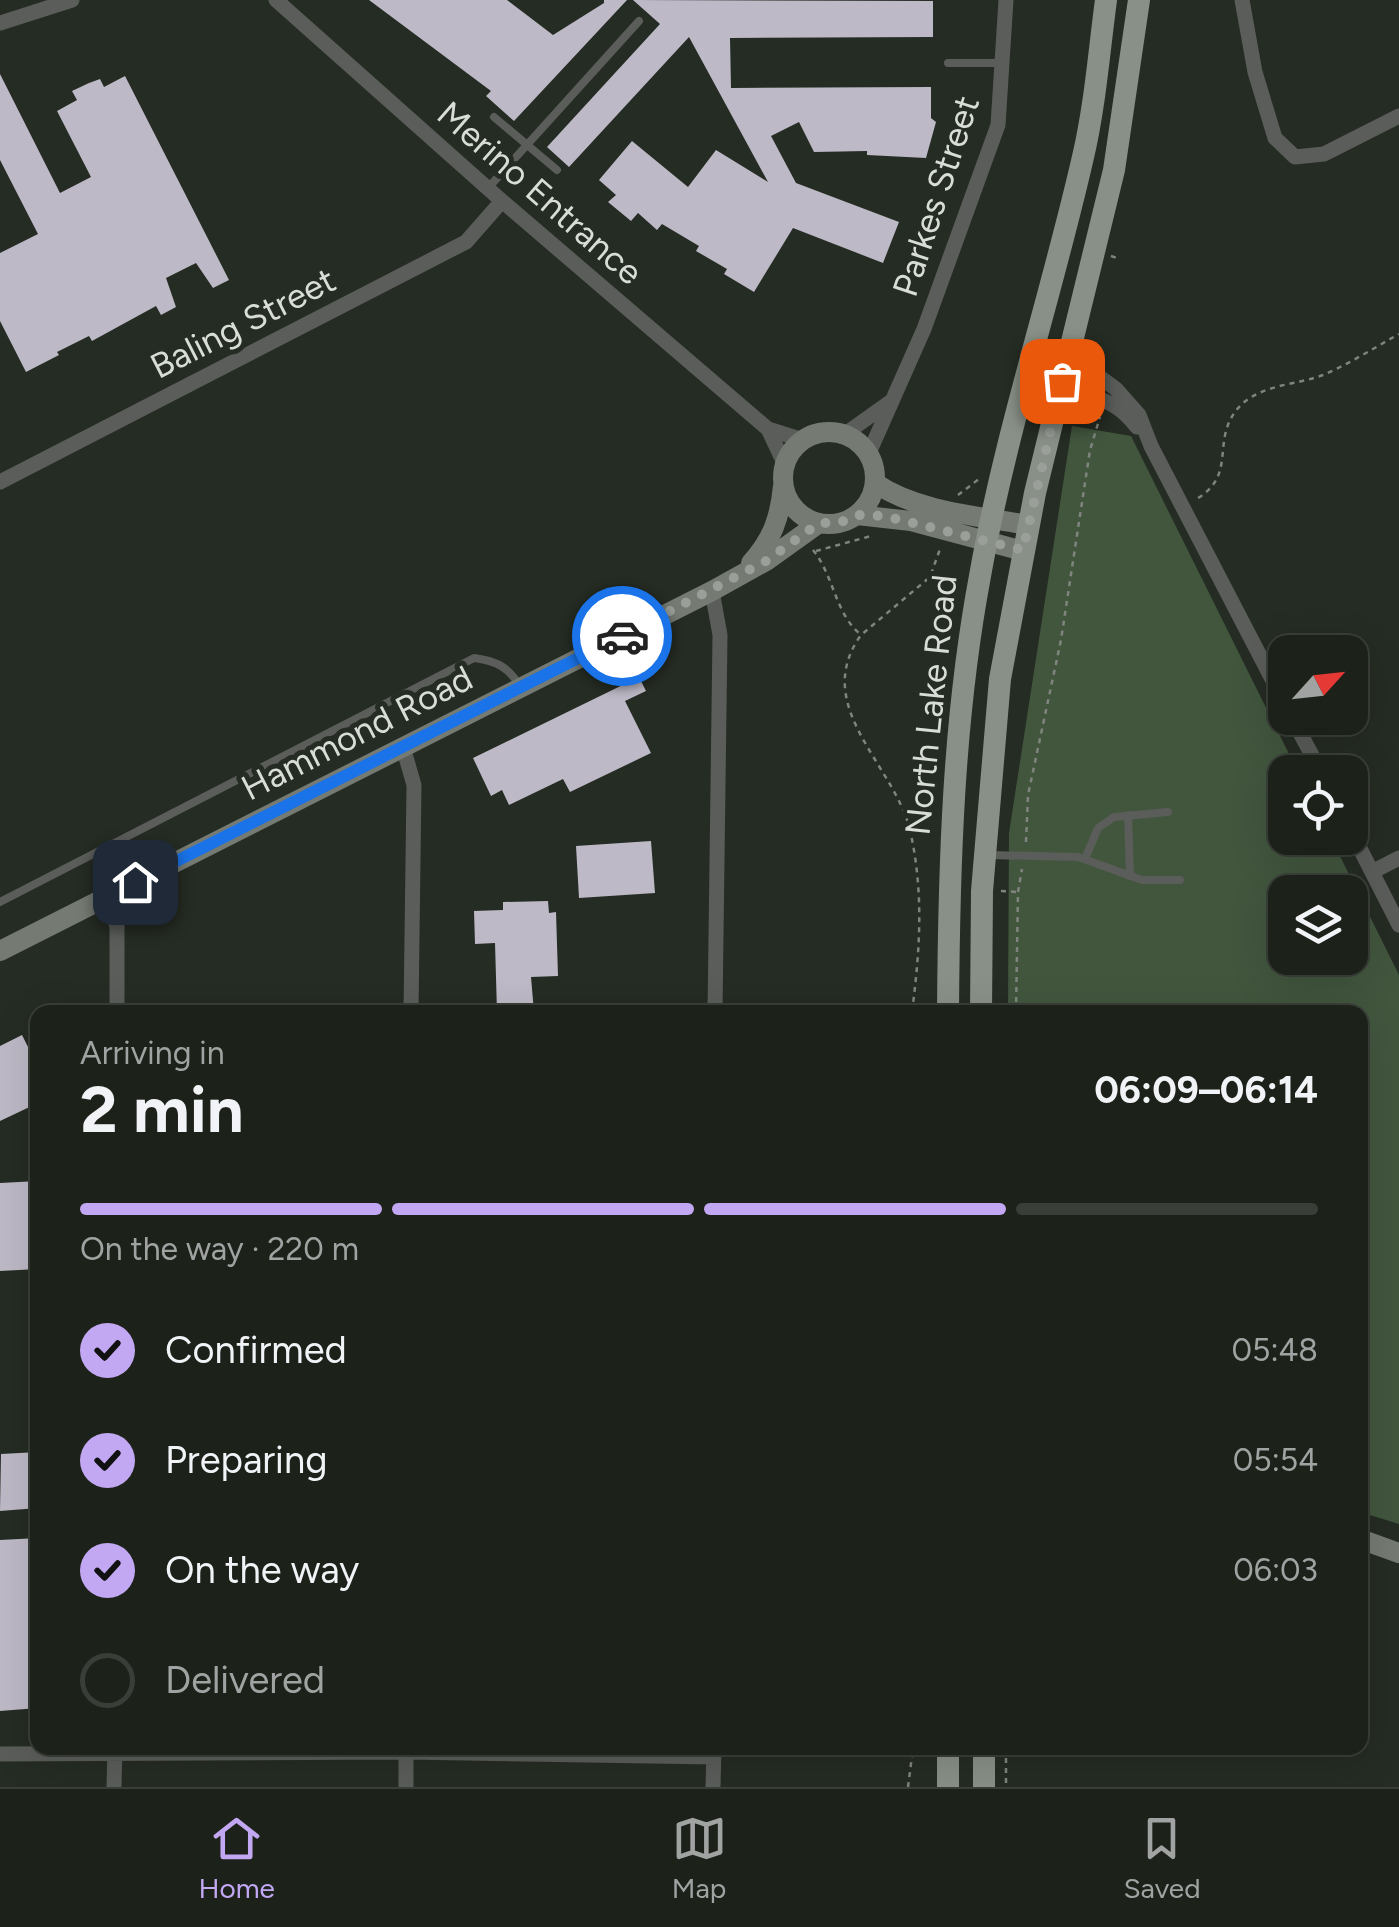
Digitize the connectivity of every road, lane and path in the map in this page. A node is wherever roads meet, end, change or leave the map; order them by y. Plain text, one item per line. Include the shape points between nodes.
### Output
1 (72, 0) edge
2 (276, 0) edge
3 (1006, 0) edge
4 (1106, 0) edge
5 (1139, 0) edge
6 (1242, 0) edge
7 (639, 22) dead end
8 (0, 23) edge
9 (948, 63) dead end
10 (1004, 63) junction
11 (1399, 116) edge
12 (494, 117) dead end
13 (526, 144) junction
14 (556, 170) dead end
15 (488, 188) junction
16 (502, 201) junction
17 (1399, 334) edge
18 (1068, 354) junction
19 (1100, 398) junction
20 (890, 402) junction
21 (1056, 408) junction
22 (768, 429) junction
23 (844, 434) junction
24 (803, 440) junction
25 (1151, 446) junction
26 (869, 453) junction
27 (784, 474) junction
28 (0, 482) edge
29 (875, 483) junction
30 (1197, 499) dead end
31 (857, 515) junction
32 (819, 523) junction
33 (1028, 526) junction
34 (989, 529) junction
35 (877, 536) dead end
36 (807, 544) junction
37 (941, 545) dead end
38 (1023, 550) junction
39 (742, 572) junction
40 (712, 592) junction
41 (861, 634) junction
42 (1268, 671) edge
43 (521, 688) junction
44 (403, 746) junction
45 (1168, 812) dead end
46 (1128, 815) junction
47 (984, 854) junction
48 (1024, 855) junction
49 (1363, 855) edge
50 (1399, 858) edge
51 (1085, 859) junction
52 (1372, 872) junction
53 (1130, 876) junction
54 (1180, 880) dead end
55 (104, 897) junction
56 (0, 902) edge
57 (1399, 925) edge
58 (0, 951) edge
59 (116, 1005) edge
60 (411, 1005) edge
61 (715, 1005) edge
62 (913, 1005) edge
63 (948, 1005) edge
64 (981, 1005) edge
65 (1016, 1005) edge
66 (1368, 1542) edge
67 (1399, 1553) edge
68 (30, 1753) edge
69 (0, 1754) edge
70 (114, 1755) edge
71 (406, 1755) edge
72 (714, 1755) edge
73 (912, 1755) edge
74 (948, 1755) edge
75 (984, 1755) edge
76 (1006, 1755) edge
77 (114, 1787) edge
78 (406, 1787) edge
79 (713, 1787) edge
80 (908, 1787) edge
81 (948, 1787) edge
82 (984, 1787) edge
83 (1006, 1787) edge

1 - 8 street
2 - 15 street, Merino Entrance
3 - 10 street, Parkes Street
4 - 34 main road, North Lake Road via 1084,153
5 - 18 main road, North Lake Road via 1117,152
6 - 11 street via 1276,138 1294,157 1324,154
7 - 13 lane
9 - 10 lane
10 - 20 street, Parkes Street via 998,125 905,379
12 - 13 lane
13 - 14 lane
13 - 15 lane
15 - 16 street, Merino Entrance
16 - 22 street, Merino Entrance
16 - 28 street, Baling Street via 466,242
17 - 30 path via 1332,371 1248,399 1228,423 1216,484
18 - 21 main road, North Lake Road
18 - 25 street via 1116,389 1139,415
19 - 21 street via 1070,399
19 - 25 street via 1130,418
19 - 48 path via 1028,795
20 - 23 street, Parkes Street
20 - 26 street, Parkes Street
21 - 33 main road, North Lake Road
22 - 24 street, Merino Entrance
22 - 27 street, Merino Entrance
23 - 24 main road
23 - 26 main road
24 - 27 main road
25 - 42 street
26 - 29 main road
27 - 32 main road via 795,508
27 - 39 main road, Hammond Road via 778,521
29 - 31 main road
29 - 34 main road
31 - 32 main road
31 - 34 main road
32 - 36 main road, Hammond Road
33 - 34 main road
33 - 38 main road, North Lake Road
34 - 38 main road
34 - 63 main road, North Lake Road via 964,675
35 - 36 path
36 - 39 main road, Hammond Road
36 - 41 path via 833,582 842,613
37 - 41 path via 930,577
38 - 47 main road, North Lake Road via 1000,680
39 - 40 main road, Hammond Road
40 - 43 main road, Hammond Road
40 - 61 street via 720,635
41 - 62 path via 844,695 908,824 920,880
43 - 44 main road, Hammond Road
43 - 56 lane via 509,670 474,658
44 - 55 main road, Hammond Road
44 - 60 street via 414,785
45 - 46 lane
46 - 51 lane via 1098,828
46 - 53 lane
47 - 48 lane
47 - 64 main road, North Lake Road
48 - 51 lane
48 - 65 path
49 - 52 street
50 - 52 street
51 - 53 lane
52 - 57 street
53 - 54 lane
55 - 58 main road, Hammond Road
55 - 59 street via 117,926
66 - 67 main road
68 - 69 street
70 - 77 street
71 - 78 street
72 - 79 street
73 - 80 path
74 - 81 main road
75 - 82 main road
76 - 83 path

